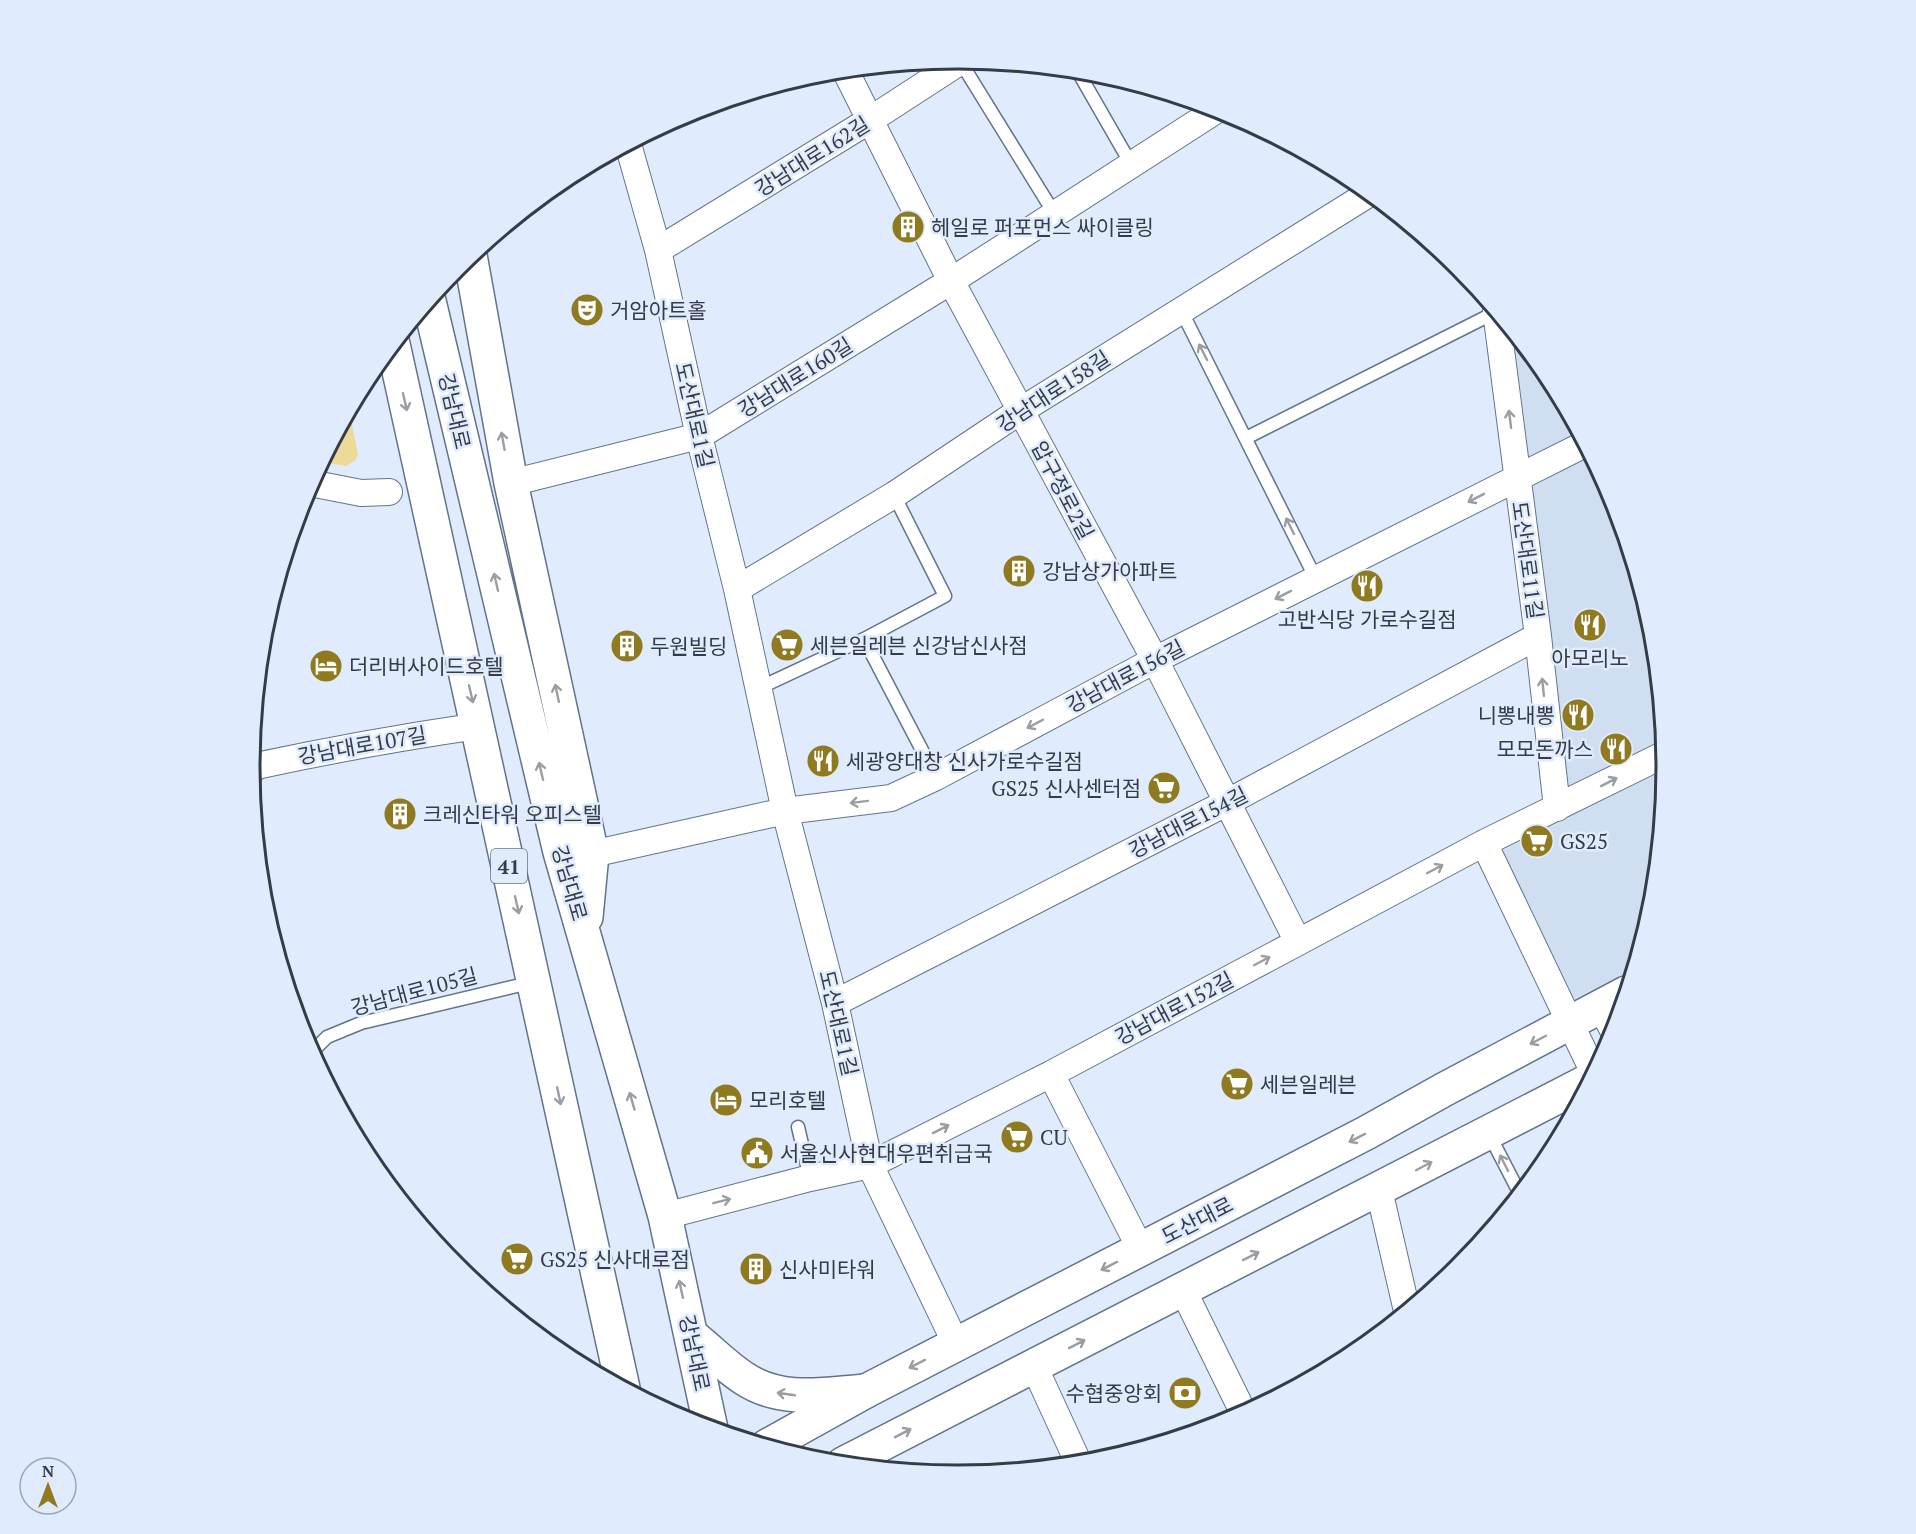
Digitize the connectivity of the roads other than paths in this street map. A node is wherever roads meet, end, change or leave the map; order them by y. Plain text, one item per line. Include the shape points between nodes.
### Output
1 (948, 69) edge
2 (968, 69) edge
3 (849, 78) edge
4 (1083, 80) edge
5 (1208, 116) edge
6 (870, 120) junction
7 (630, 151) edge
8 (1131, 164) junction
9 (1362, 198) edge
10 (1054, 213) junction
11 (658, 250) junction
12 (472, 266) edge
13 (951, 281) junction
14 (431, 309) edge
15 (1182, 310) junction
16 (1490, 315) edge
17 (1498, 325) edge
18 (395, 354) edge
19 (1020, 411) junction
20 (699, 436) junction
21 (1246, 438) junction
22 (1578, 447) edge
23 (1517, 477) junction
24 (511, 483) junction
25 (320, 485) edge
26 (389, 492) dead end
27 (894, 495) junction
28 (1316, 579) junction
29 (737, 589) junction
30 (1538, 636) junction
31 (864, 639) junction
32 (1155, 660) junction
33 (759, 688) junction
34 (478, 726) junction
35 (1656, 759) edge
36 (260, 765) edge
37 (936, 777) junction
38 (1228, 802) junction
39 (1557, 808) junction
40 (785, 811) junction
41 (1484, 843) junction
42 (592, 854) junction
43 (585, 936) junction
44 (1298, 942) junction
45 (534, 982) junction
46 (835, 1003) junction
47 (1612, 1011) edge
48 (1570, 1023) junction
49 (318, 1046) edge
50 (1590, 1064) edge
51 (1051, 1074) junction
52 (1579, 1086) edge
53 (798, 1127) dead end
54 (1488, 1133) junction
55 (870, 1165) junction
56 (810, 1178) junction
57 (1516, 1186) edge
58 (1379, 1190) junction
59 (665, 1216) junction
60 (1141, 1250) junction
61 (1183, 1290) junction
62 (1405, 1303) edge
63 (691, 1335) junction
64 (956, 1344) junction
65 (1034, 1366) junction
66 (621, 1377) edge
67 (866, 1390) junction
68 (1240, 1405) edge
69 (709, 1419) edge
70 (776, 1441) edge
71 (1075, 1455) edge
72 (858, 1458) edge

1 - 6 street, 강남대로162길
2 - 10 lane
3 - 6 street, 압구정로2길
4 - 8 lane
5 - 8 street, 강남대로160길
6 - 11 street, 강남대로162길
6 - 13 street, 압구정로2길
7 - 11 street, 도산대로1길
8 - 10 street, 강남대로160길
9 - 15 street, 강남대로158길
10 - 13 street, 강남대로160길
11 - 20 street, 도산대로1길
24 -> 12 main road
13 - 19 street, 압구정로2길
13 - 20 street, 강남대로160길
43 -> 14 main road, 강남대로 via 560,852
15 - 19 street, 강남대로158길
21 -> 15 lane
16 - 21 lane, 도산대로11길
23 -> 17 street, 도산대로11길
18 -> 34 main road, 41
19 - 27 street, 강남대로158길
19 - 32 street, 압구정로2길
20 - 24 street, 강남대로160길
20 - 29 street, 도산대로1길
28 -> 21 lane
22 - 23 street, 강남대로156길
23 -> 28 street, 강남대로156길
23 - 30 street, 도산대로11길
42 -> 24 main road
25 - 26 street via 361,494
27 - 29 street, 강남대로158길
27 - 31 lane via 945,596
28 -> 32 street, 강남대로156길
29 - 33 street, 도산대로1길
30 - 38 street, 강남대로154길
39 -> 30 street, 도산대로11길
31 - 33 lane
31 - 37 lane
32 -> 37 street, 강남대로156길
32 - 38 street, 압구정로2길
33 - 40 street, 도산대로1길
34 - 36 street, 강남대로107길
34 -> 45 main road, 41
39 -> 35 street, 강남대로152길
37 -> 40 street, 강남대로156길 via 891,798
38 - 44 street, 압구정로2길
38 - 46 street, 강남대로154길
39 - 41 street, 강남대로152길
40 - 42 street, 강남대로156길
40 - 46 street, 도산대로1길
44 -> 41 street, 강남대로152길
41 - 48 street
42 - 43 main road
59 -> 43 main road, 강남대로
51 -> 44 street, 강남대로152길
45 - 49 lane, 강남대로105길 via 361,1023 327,1037
45 -> 66 main road, 41
46 - 55 street, 도산대로1길
47 - 48 main road, 도산대로
48 - 50 street
48 -> 60 main road, 도산대로
55 -> 51 street, 강남대로152길
51 - 60 street
52 - 54 main road
53 - 56 lane
57 -> 54 lane
58 -> 54 main road
55 - 56 street, 강남대로152길
55 - 64 street, 도산대로1길
59 -> 56 street, 강남대로152길
61 -> 58 main road
58 - 62 street
63 -> 59 main road, 강남대로
60 -> 64 main road, 도산대로
65 -> 61 main road
61 - 68 street
67 -> 63 main road via 806,1396 775,1392 744,1379
63 - 69 main road, 강남대로
64 -> 67 main road, 도산대로
65 - 71 street
72 -> 65 main road
67 - 70 main road, 도산대로

